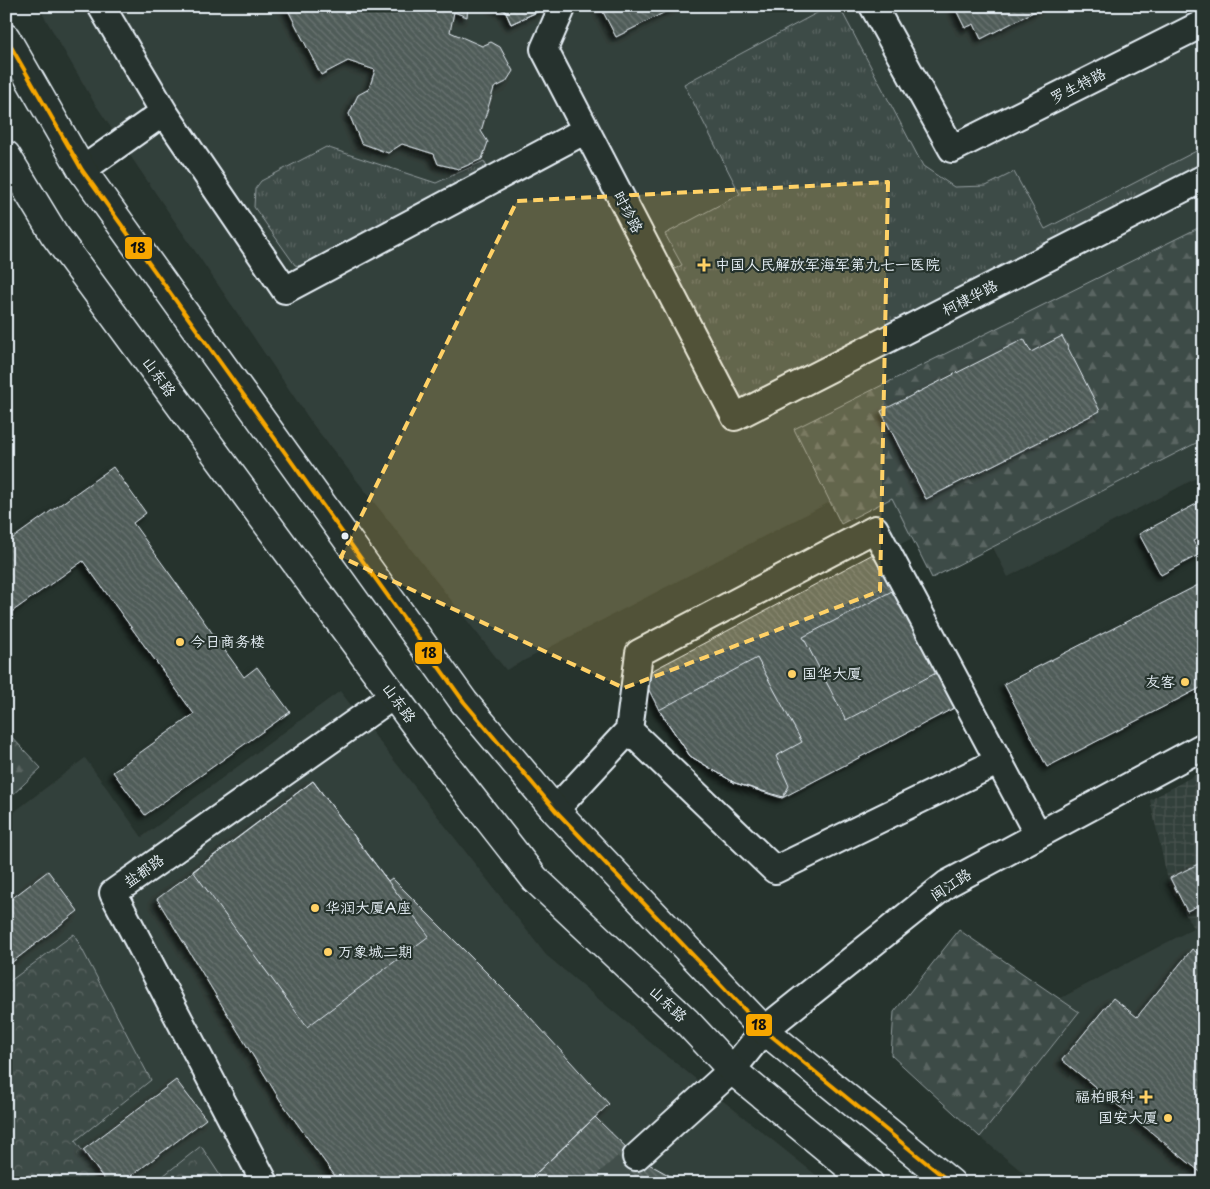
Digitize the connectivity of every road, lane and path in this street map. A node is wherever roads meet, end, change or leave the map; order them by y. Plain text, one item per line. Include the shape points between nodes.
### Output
1 (101, 6) edge
2 (563, 6) edge
3 (873, 6) edge
4 (1204, 23) edge
5 (6, 38) edge
6 (164, 112) junction
7 (586, 130) junction
8 (6, 155) edge
9 (82, 170) junction
10 (1204, 178) edge
11 (735, 417) joint
12 (393, 696) junction
13 (629, 730) junction
14 (1204, 746) edge
15 (999, 761) junction
16 (555, 810) junction
17 (1038, 835) junction
18 (764, 1030) junction
19 (732, 1070) junction
20 (636, 1158) tunnel mouth
21 (265, 1183) edge
22 (869, 1183) edge
23 (951, 1183) edge

1 - 6 street
2 - 7 street, 时珍路 via 544,49
3 - 4 street, 罗生特路 via 952,149
5 - 9 main road
6 - 7 street via 284,290
6 - 9 street
7 - 11 street, 时珍路
8 - 12 main road, 山东路 via 54,234
9 - 16 main road via 464,702
10 - 11 street, 柯棣华路
12 - 19 main road, 山东路 via 535,879 687,1022
12 - 21 street, 盐都路 via 113,893
13 - 15 street via 775,870
13 - 15 street via 639,653 875,529
13 - 16 street
14 - 17 street, 闽江路
15 - 17 street
16 - 18 main road
17 - 18 street, 闽江路 via 947,884
18 - 19 street, 闽江路
18 - 23 main road
19 - 20 street, 闽江路
19 - 22 main road, 山东路

